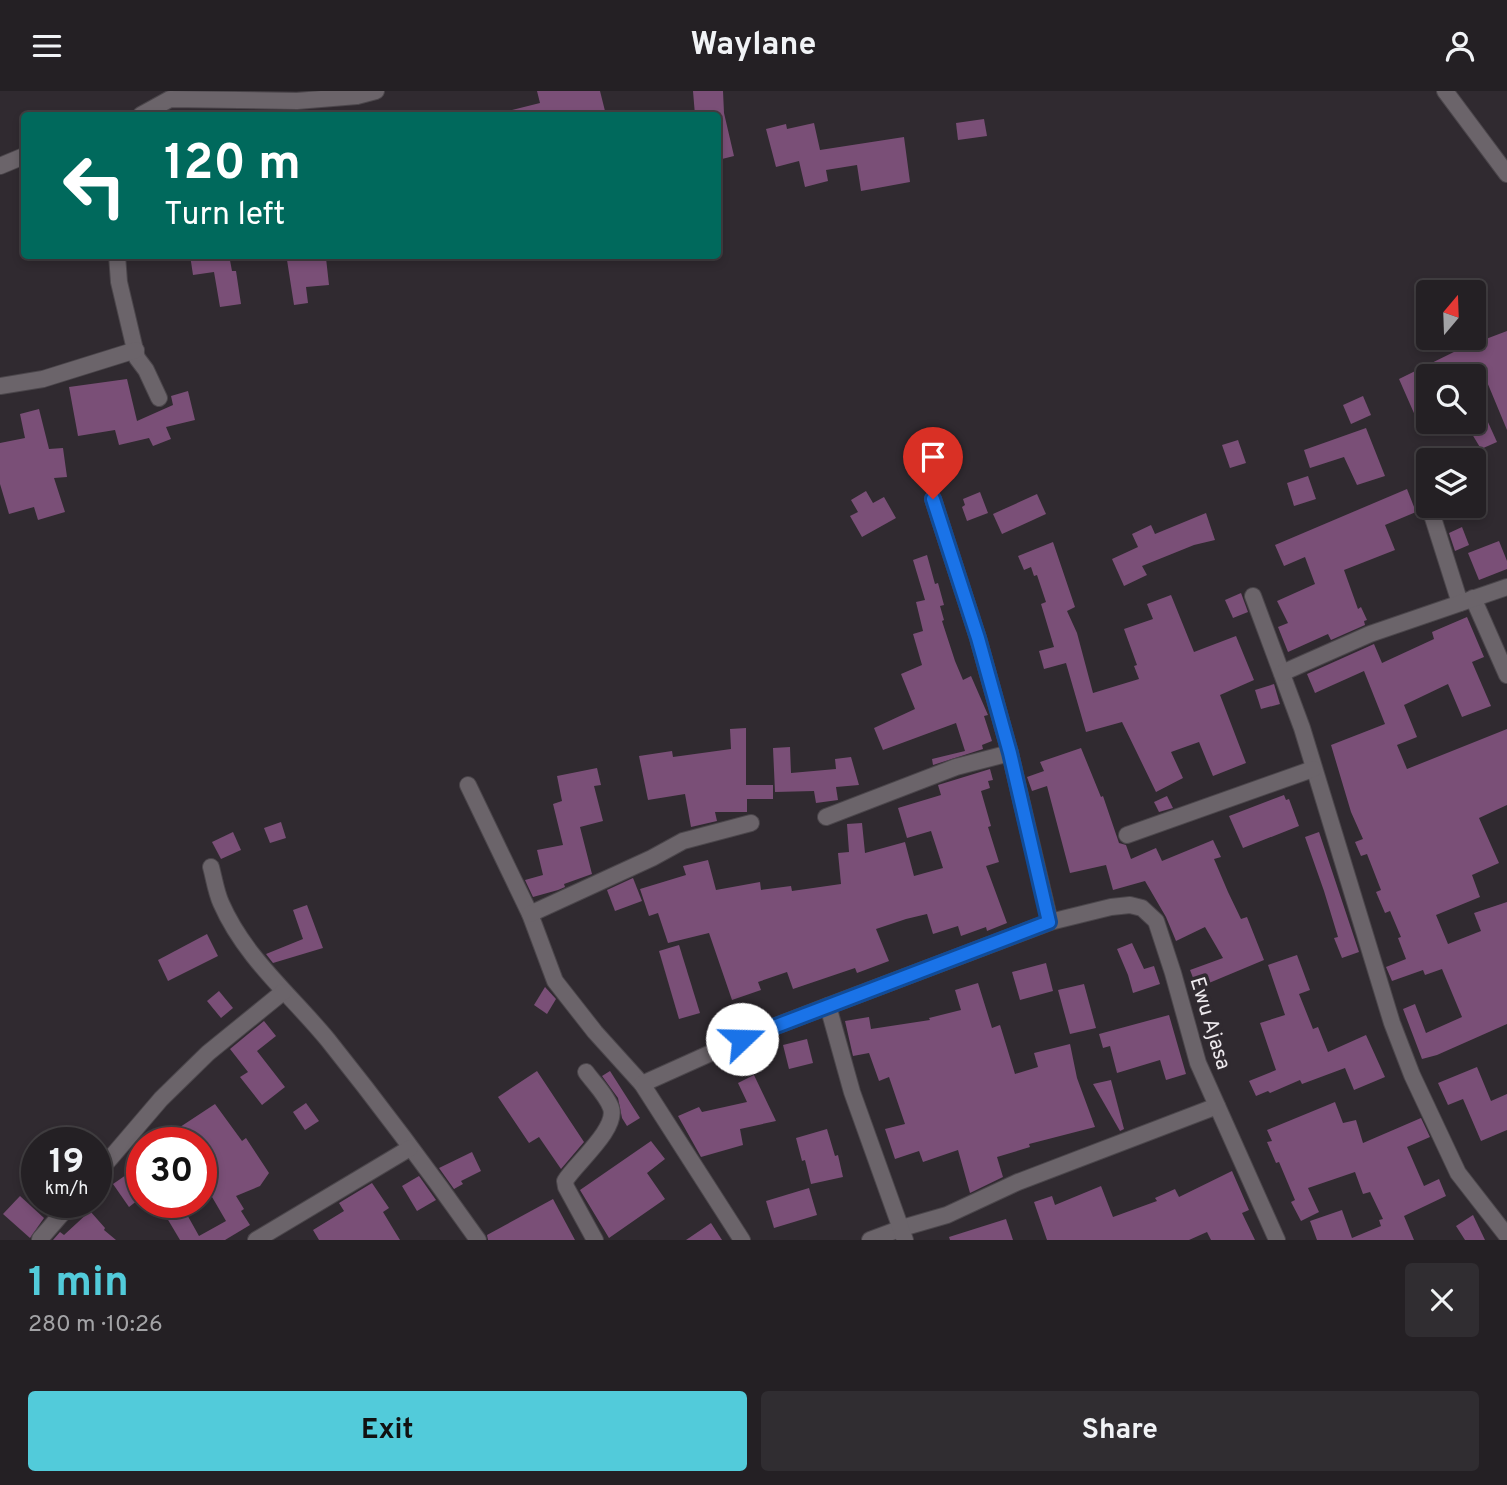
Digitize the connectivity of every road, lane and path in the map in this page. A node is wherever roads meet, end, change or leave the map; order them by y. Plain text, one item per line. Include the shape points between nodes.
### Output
1 (376, 91) edge
2 (1445, 91) edge
3 (169, 95) edge
4 (145, 112) edge
5 (21, 157) edge
6 (0, 166) edge
7 (1507, 174) edge
8 (117, 259) edge
9 (136, 349) junction
10 (0, 386) edge
11 (159, 398) dead end
12 (933, 499) dead end
13 (1433, 518) edge
14 (1507, 587) edge
15 (1253, 596) dead end
16 (1466, 601) junction
17 (1282, 673) junction
18 (1507, 675) edge
19 (1010, 753) junction
20 (1313, 769) junction
21 (468, 785) dead end
22 (826, 817) dead end
23 (751, 823) dead end
24 (1126, 835) dead end
25 (211, 867) dead end
26 (530, 914) junction
27 (1049, 922) junction
28 (283, 992) junction
29 (828, 1006) junction
30 (586, 1072) dead end
31 (642, 1084) junction
32 (1217, 1107) junction
33 (410, 1148) junction
34 (112, 1157) edge
35 (59, 1218) edge
36 (903, 1234) edge
37 (1507, 1236) edge
38 (40, 1240) edge
39 (256, 1240) edge
40 (478, 1240) edge
41 (595, 1240) edge
42 (742, 1240) edge
43 (870, 1240) edge
44 (1277, 1240) edge

1 - 3 street via 297,101
2 - 7 street
3 - 4 street
5 - 6 street
8 - 9 street
9 - 10 street via 43,379
9 - 11 street
12 - 19 street
13 - 16 street via 1446,562
14 - 16 street
15 - 17 street
16 - 17 street via 1370,634
16 - 18 street
17 - 20 street
19 - 22 street via 956,767
19 - 27 street
20 - 24 street
20 - 37 street via 1412,1075 1458,1173
21 - 26 street
23 - 26 street via 683,841
25 - 28 street via 220,901 236,930
26 - 31 street via 555,981
27 - 29 street, Ewu Ajasa
27 - 32 street, Ewu Ajasa via 1130,905 1142,908 1156,921 1198,1063
28 - 33 street via 325,1037
28 - 34 street via 208,1053
29 - 31 street, Ewu Ajasa
29 - 36 street via 852,1092
30 - 41 street via 612,1109 612,1117 565,1181
31 - 42 street
32 - 36 street via 1018,1182
32 - 44 street, Ewu Ajasa
33 - 39 street
33 - 40 street
35 - 38 street
36 - 43 street

